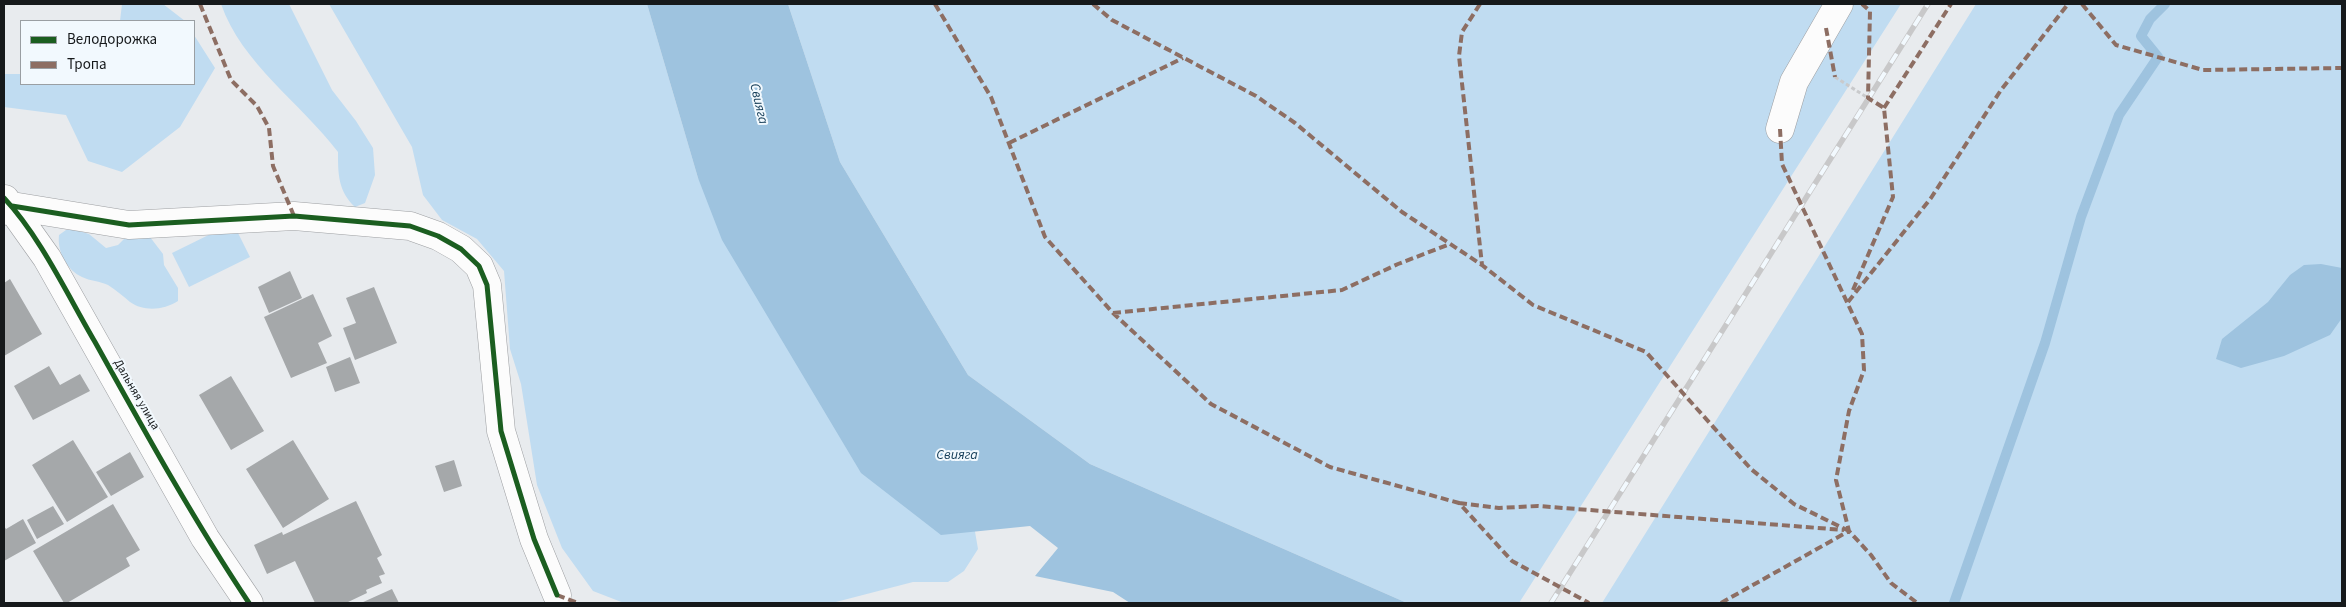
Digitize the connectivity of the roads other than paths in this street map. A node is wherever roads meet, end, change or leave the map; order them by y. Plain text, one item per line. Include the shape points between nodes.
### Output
1 (1840, 4) edge
2 (1780, 130) dead end
3 (6, 205) edge
4 (557, 595) dead end
5 (249, 603) edge

1 - 2 street via 1794,82
3 - 4 street via 128,225 294,216 410,226 460,248 479,266 487,285 501,431 534,539
3 - 5 street, Дальняя улица via 47,258 205,538

